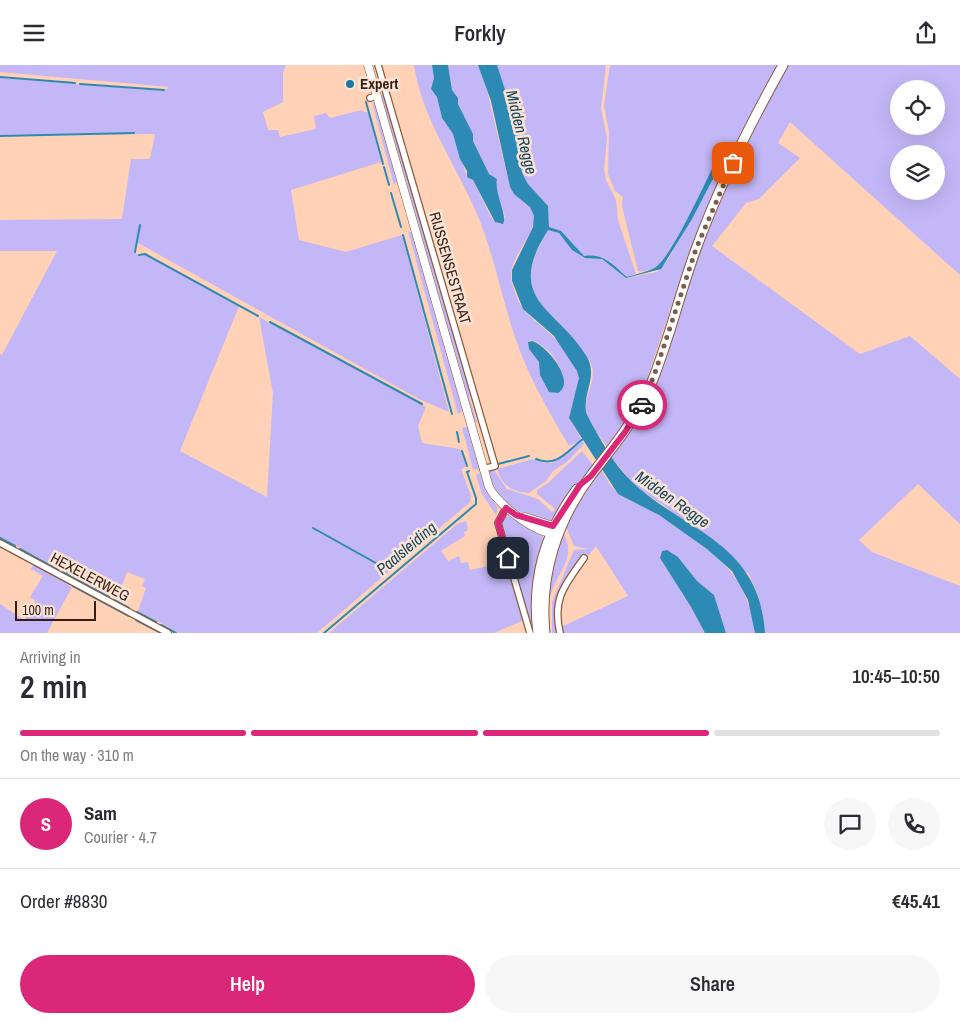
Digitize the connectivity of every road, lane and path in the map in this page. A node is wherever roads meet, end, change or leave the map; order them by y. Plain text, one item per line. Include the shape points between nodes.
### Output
1 (368, 65) edge
2 (378, 65) edge
3 (783, 65) edge
4 (483, 469) junction
5 (506, 508) junction
6 (554, 531) junction
7 (0, 543) edge
8 (584, 558) dead end
9 (168, 633) edge
10 (530, 633) edge
11 (538, 633) edge
12 (545, 633) edge
13 (560, 633) edge

1 - 4 main road, RIJSSENSESTRAAT via 373,97
2 - 4 street, RIJSSENSESTRAAT via 495,466
3 - 6 main road via 711,213 647,393 635,417
4 - 5 main road, RIJSSENSESTRAAT via 490,490
5 - 6 main road, RIJSSENSESTRAAT
5 - 10 street via 498,523
6 - 11 main road via 537,584
6 - 12 main road via 545,582
7 - 9 street, HEXELERWEG
8 - 13 street via 561,591 557,614

